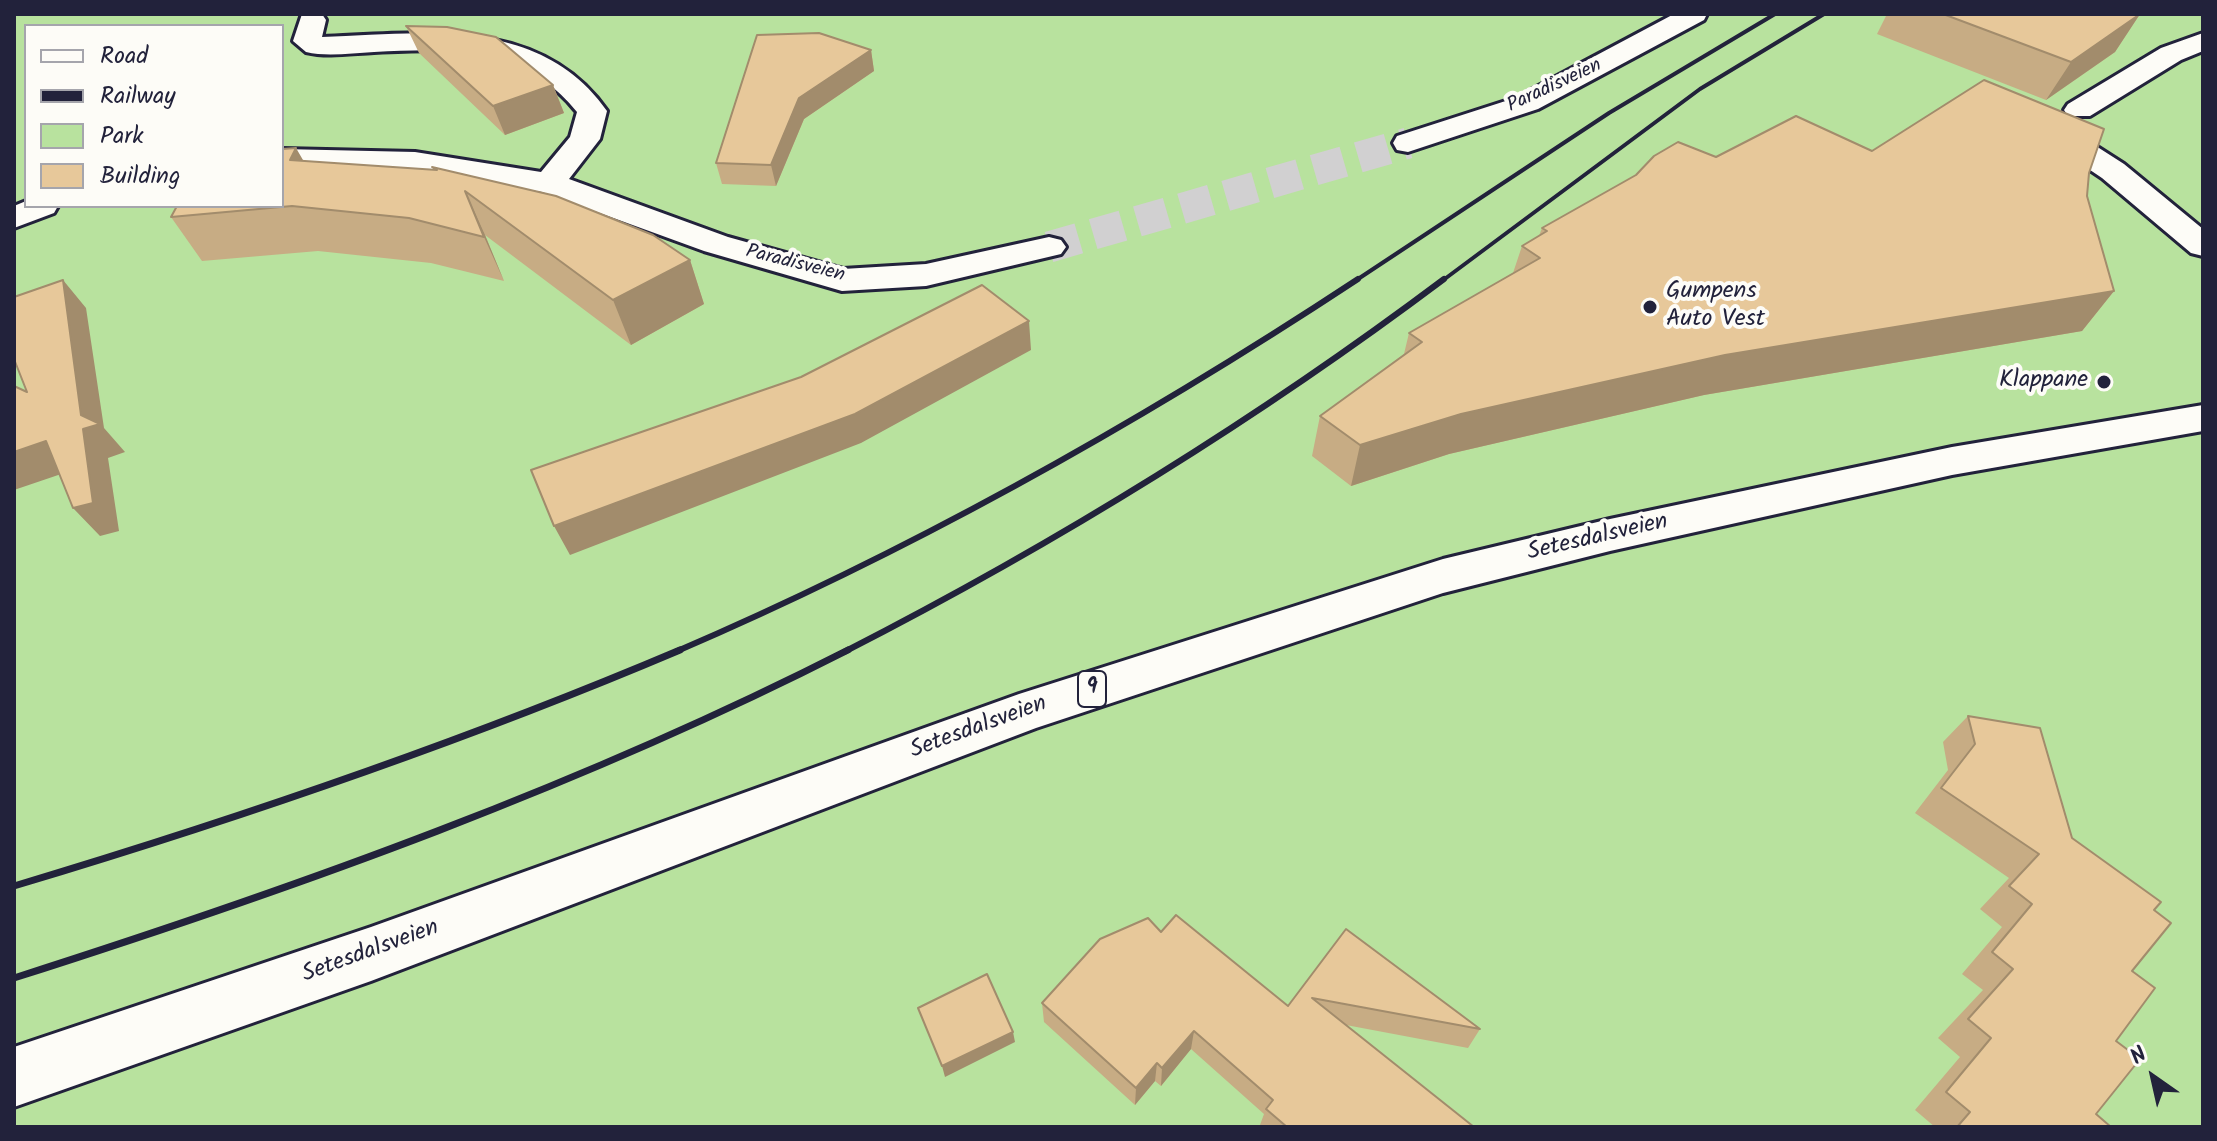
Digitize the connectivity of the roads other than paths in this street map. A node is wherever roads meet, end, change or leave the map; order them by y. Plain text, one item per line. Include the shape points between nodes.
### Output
1 (1694, 14) edge
2 (312, 20) dead end
3 (2203, 41) edge
4 (2079, 110) dead end
5 (2049, 129) edge
6 (1408, 143) tunnel mouth
7 (284, 158) edge
8 (549, 183) junction
9 (37, 208) edge
10 (14, 218) edge
11 (2203, 246) edge
12 (1049, 247) tunnel mouth
13 (2203, 418) edge
14 (14, 1077) edge

1 - 6 main road, Paradisveien via 1528,103
2 - 8 main road via 307,41 316,46 501,46 577,87 592,111 585,139
3 - 4 main road via 2171,54
5 - 11 main road via 2113,171
7 - 8 main road, Paradisveien via 415,161
8 - 12 main road, Paradisveien via 716,244 842,280 926,275
9 - 10 main road
13 - 14 main road, Setesdalsveien / 9 via 1952,461 1443,576 1019,714 371,954

